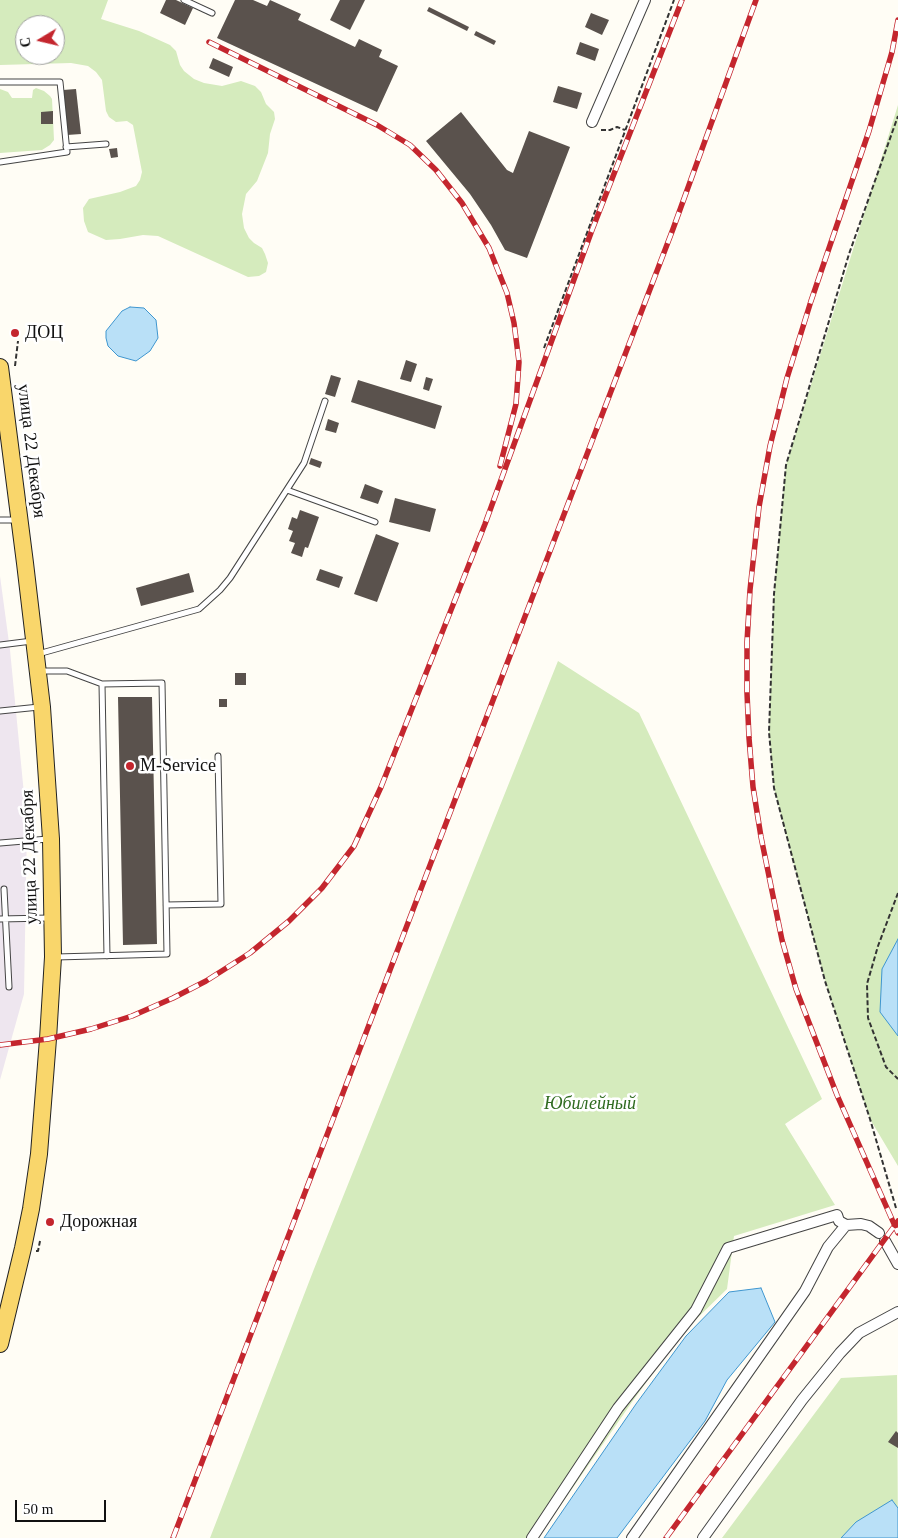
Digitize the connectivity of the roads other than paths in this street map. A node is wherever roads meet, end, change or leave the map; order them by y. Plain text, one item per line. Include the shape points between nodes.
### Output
1 (184, 0) edge
2 (645, 0) edge
3 (212, 13) dead end
4 (0, 82) edge
5 (592, 122) road end
6 (106, 144) dead end
7 (66, 147) junction
8 (0, 162) edge
9 (0, 368) edge
10 (2, 400) edge
11 (325, 401) dead end
12 (287, 490) junction
13 (0, 520) edge
14 (20, 520) junction
15 (375, 522) dead end
16 (0, 645) edge
17 (35, 647) junction
18 (38, 671) junction
19 (102, 684) junction
20 (42, 706) junction
21 (0, 711) edge
22 (218, 756) dead end
23 (51, 839) junction
24 (0, 843) edge
25 (4, 889) dead end
26 (166, 905) junction
27 (52, 918) junction
28 (3, 919) edge
29 (107, 956) junction
30 (53, 957) junction
31 (9, 987) dead end
32 (846, 1225) junction
33 (898, 1264) edge
34 (898, 1312) edge
35 (0, 1344) edge
36 (532, 1538) edge
37 (632, 1538) edge
38 (703, 1538) edge

1 - 3 lane
2 - 5 street
4 - 7 lane via 60,82
6 - 7 lane
7 - 8 lane via 66,152
9 - 10 main road, улица 22 Декабря
10 - 14 main road, улица 22 Декабря
11 - 12 lane via 304,463
12 - 15 lane
12 - 17 lane via 230,578 199,609
13 - 14 lane
14 - 17 main road, улица 22 Декабря
16 - 17 lane
17 - 18 main road, улица 22 Декабря
18 - 19 lane via 67,671
18 - 20 main road, улица 22 Декабря
19 - 26 lane via 162,683
19 - 29 lane
20 - 21 lane
20 - 23 main road, улица 22 Декабря
22 - 26 lane via 221,904
23 - 24 lane
23 - 27 main road, улица 22 Декабря
25 - 28 lane
26 - 29 lane via 167,954
27 - 28 lane
27 - 30 main road, улица 22 Декабря
28 - 31 lane
29 - 30 lane
30 - 35 main road, улица 22 Декабря via 37,1163 23,1248
32 - 33 street via 869,1226 882,1237
32 - 36 street via 839,1221 837,1215 728,1248 696,1310 618,1408
32 - 37 street via 828,1247 805,1291
34 - 38 street via 859,1333 840,1353 802,1400

